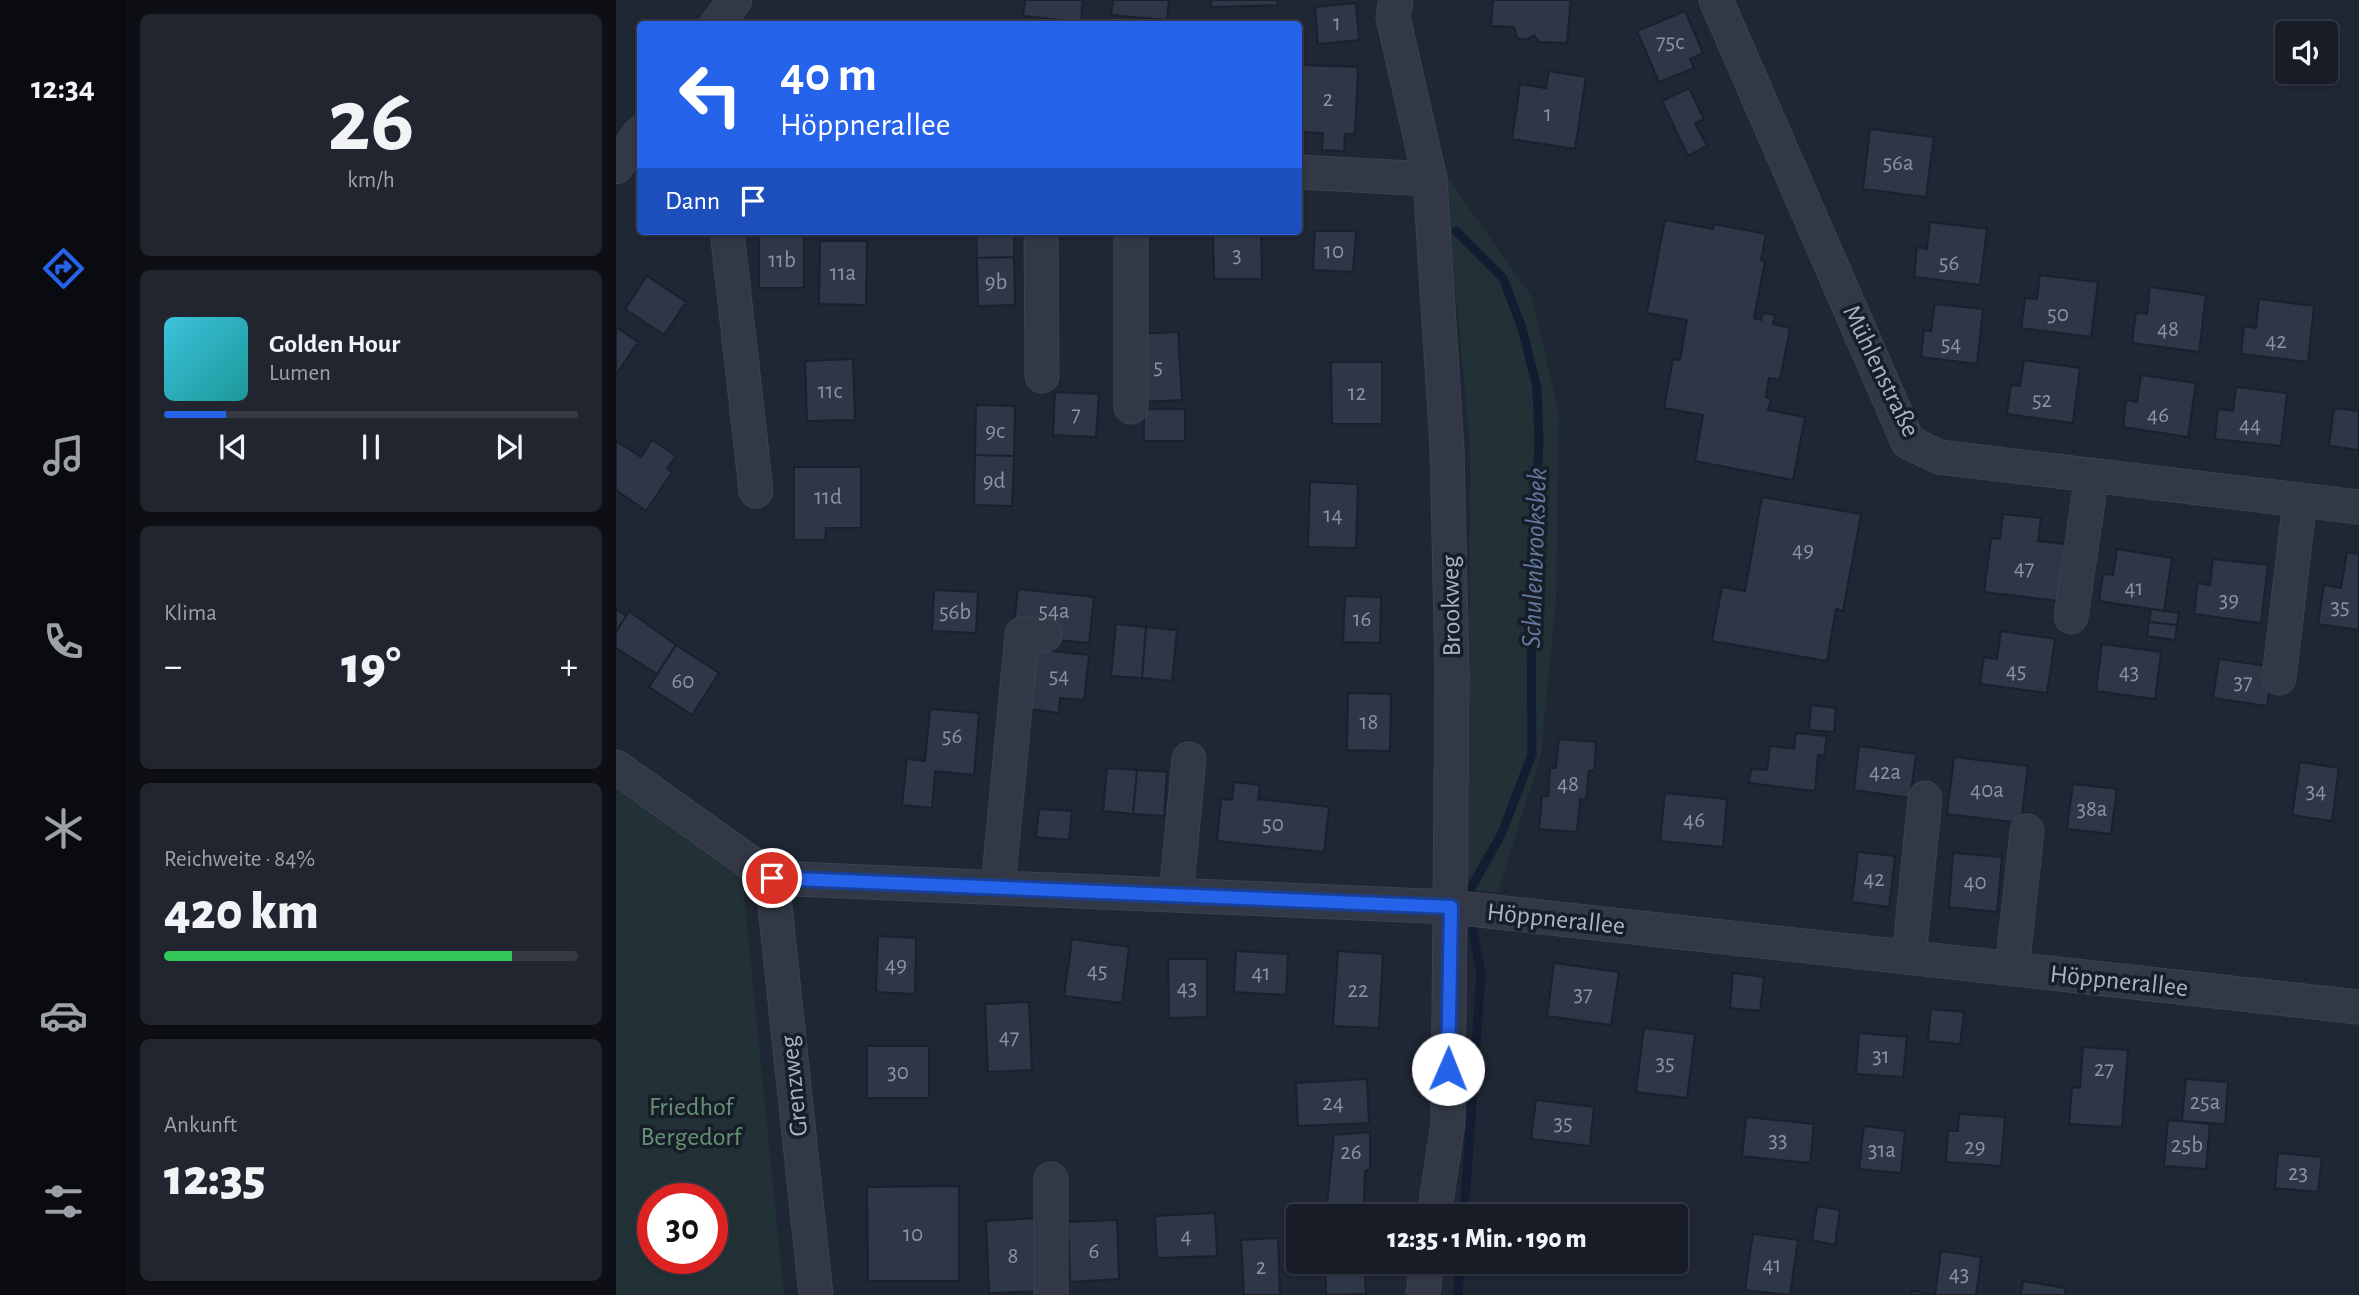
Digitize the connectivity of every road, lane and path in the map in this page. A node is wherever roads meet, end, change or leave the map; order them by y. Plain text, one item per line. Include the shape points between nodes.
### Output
1 (735, 0) edge
2 (1396, 0) edge
3 (1716, 0) edge
4 (720, 21) edge
5 (637, 137) edge
6 (616, 167) edge
7 (1302, 172) edge
8 (1430, 179) junction
9 (727, 235) edge
10 (1041, 235) edge
11 (1131, 235) edge
12 (1042, 376) dead end
13 (1132, 407) dead end
14 (2092, 475) junction
15 (756, 491) dead end
16 (2300, 500) junction
17 (2359, 507) edge
18 (2071, 617) dead end
19 (1045, 635) dead end
20 (2278, 678) dead end
21 (1189, 759) dead end
22 (616, 767) edge
23 (1925, 798) dead end
24 (2027, 831) dead end
25 (772, 878) junction
26 (998, 887) junction
27 (1176, 895) junction
28 (1451, 907) junction
29 (1909, 957) junction
30 (2012, 969) junction
31 (2359, 1007) edge
32 (1051, 1179) dead end
33 (1436, 1204) edge
34 (1426, 1274) edge
35 (816, 1295) edge
36 (1051, 1295) edge
37 (1423, 1295) edge

1 - 4 street
2 - 8 street, Brookweg via 1393,17
3 - 14 street, Mühlenstraße via 1908,442 1939,457
5 - 6 street
7 - 8 street
8 - 28 street, Brookweg via 1447,448
9 - 15 street
10 - 12 street
11 - 13 street
14 - 16 street, Mühlenstraße
14 - 18 street
16 - 17 street, Mühlenstraße
16 - 20 street
19 - 26 street via 1022,634
21 - 27 street
22 - 25 street
23 - 29 street
24 - 30 street
25 - 26 street, Höppnerallee
25 - 35 street, Grenzweg
26 - 27 street, Höppnerallee
27 - 28 street, Höppnerallee
28 - 29 street, Höppnerallee
28 - 33 street, Brookweg via 1448,1123
29 - 30 street, Höppnerallee
30 - 31 street, Höppnerallee
32 - 36 street
34 - 37 street

